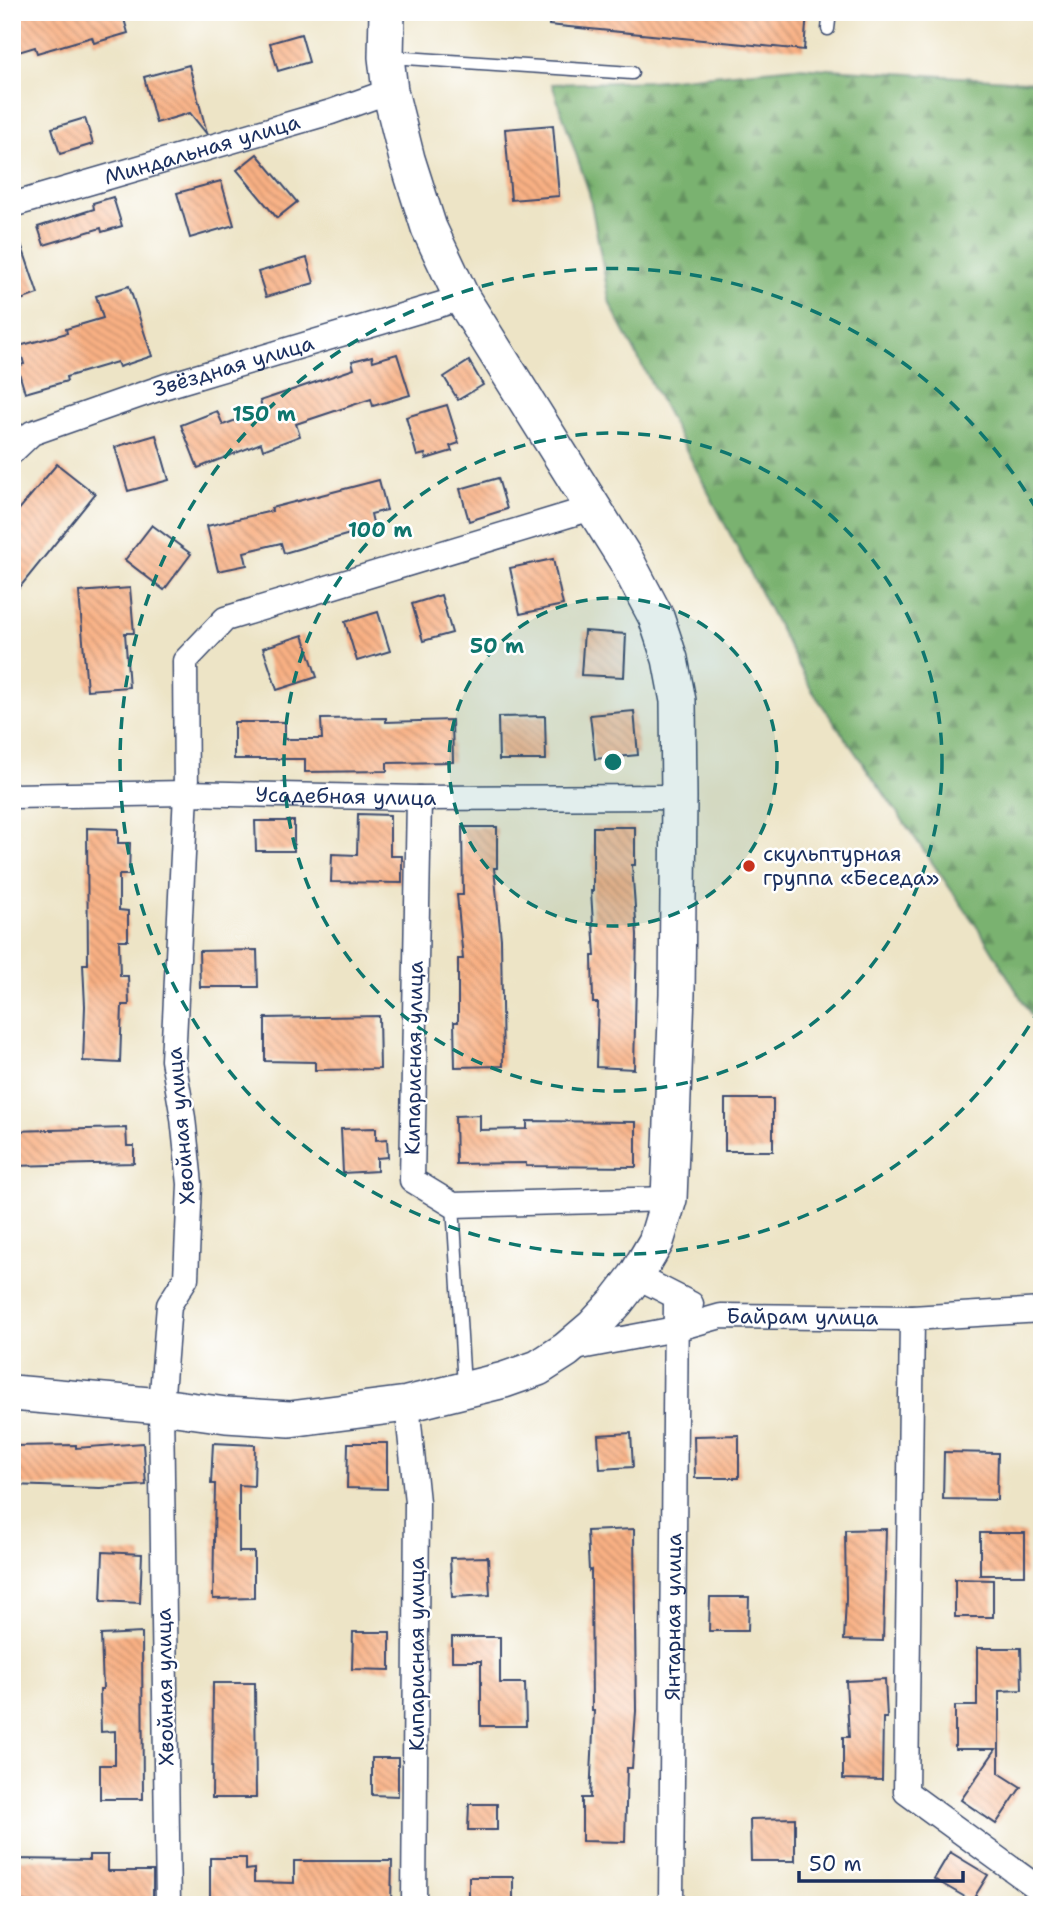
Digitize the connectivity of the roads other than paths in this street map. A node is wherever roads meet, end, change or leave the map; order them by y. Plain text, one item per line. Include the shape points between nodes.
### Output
1 (387, 12) edge
2 (830, 12) edge
3 (828, 29) dead end
4 (632, 73) dead end
5 (388, 74) junction
6 (12, 205) edge
7 (461, 298) junction
8 (12, 452) edge
9 (595, 507) junction
10 (186, 793) junction
11 (12, 796) edge
12 (679, 797) junction
13 (419, 798) junction
14 (669, 1199) junction
15 (453, 1205) junction
16 (636, 1276) junction
17 (676, 1298) junction
18 (1042, 1310) edge
19 (721, 1316) junction
20 (912, 1318) junction
21 (675, 1329) junction
22 (566, 1350) junction
23 (465, 1390) junction
24 (12, 1393) edge
25 (407, 1404) junction
26 (160, 1406) junction
27 (1042, 1893) edge
28 (168, 1905) edge
29 (414, 1905) edge
30 (674, 1905) edge
31 (1035, 1905) edge

1 - 5 street
2 - 3 lane
4 - 5 lane
5 - 6 street, Миндальная улица via 331,112
5 - 7 street via 407,159 429,228
7 - 8 street, Звёздная улица via 154,390 32,433
7 - 9 street
9 - 10 street, Хвойная улица via 225,619 185,661
9 - 12 street via 656,617 670,659 678,701
10 - 11 street, Усадебная улица
10 - 13 street, Усадебная улица
10 - 26 street, Хвойная улица via 173,1060 190,1184 186,1278 169,1305
12 - 13 street, Усадебная улица
12 - 14 street
13 - 15 street, Кипарисная улица via 412,1180
14 - 15 street
14 - 16 street via 656,1242
15 - 23 lane
16 - 17 street
16 - 22 street via 593,1327
17 - 19 street
17 - 21 street, Янтарная улица
18 - 20 street, Байрам улица
19 - 20 street, Байрам улица
19 - 21 street, Байрам улица
20 - 27 street via 906,1792
21 - 22 street, Байрам улица
21 - 30 street, Янтарная улица
22 - 23 street via 538,1368
23 - 25 street
24 - 26 street
25 - 26 street via 290,1419
25 - 29 street, Кипарисная улица via 417,1502
26 - 28 street, Хвойная улица
27 - 31 street

